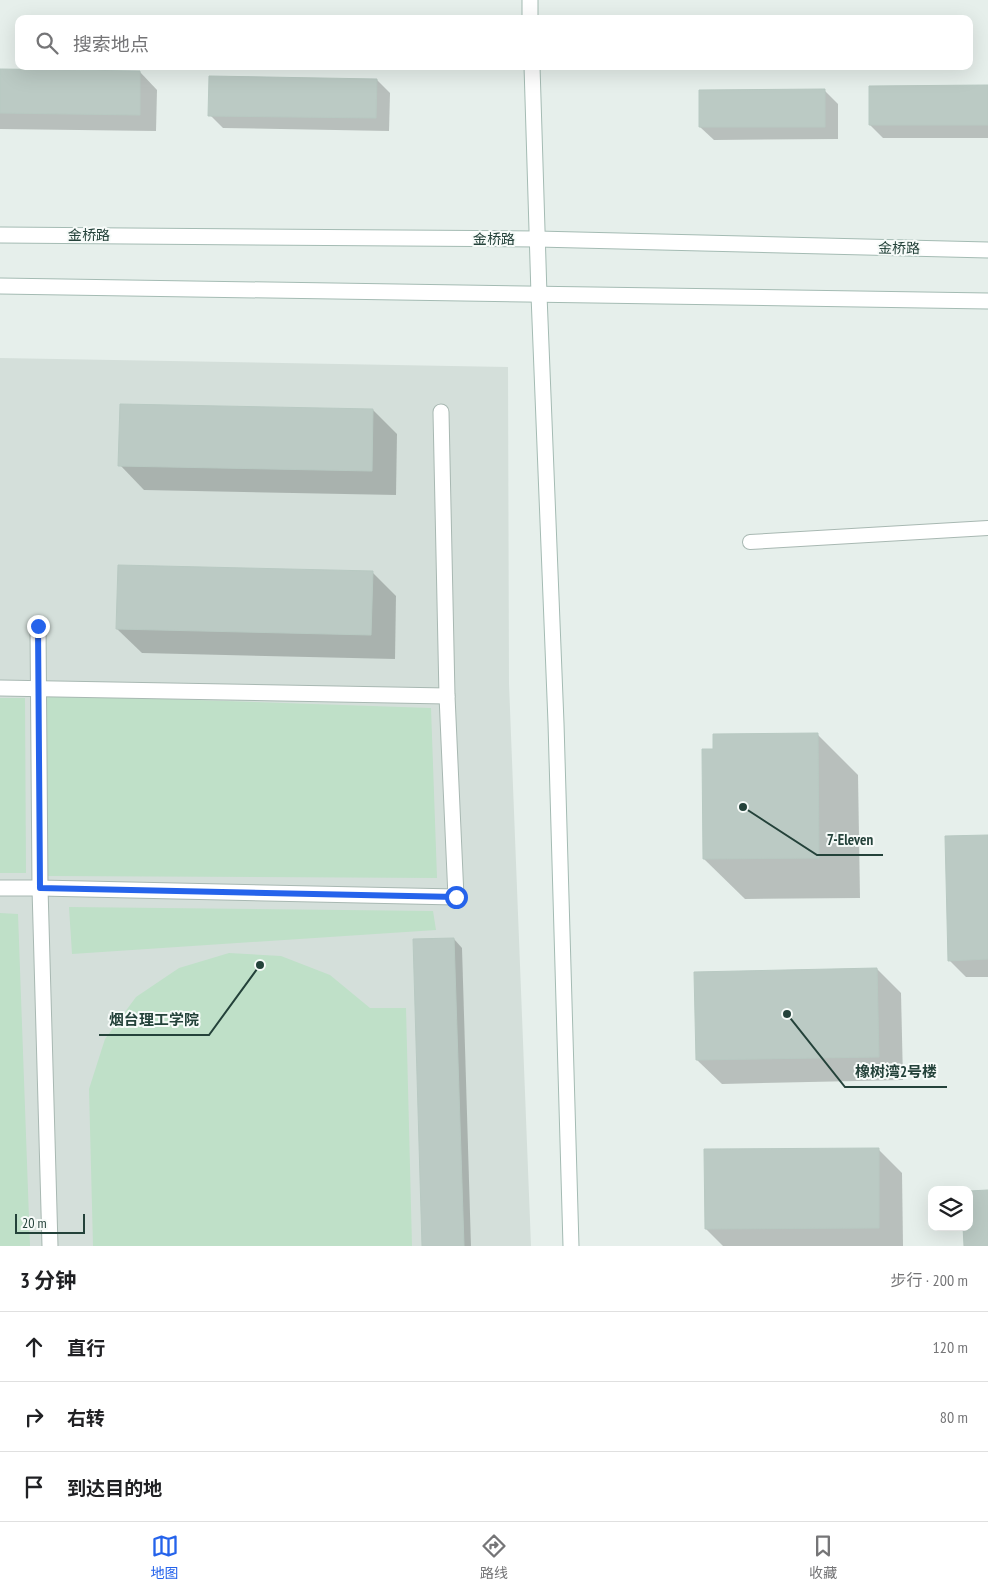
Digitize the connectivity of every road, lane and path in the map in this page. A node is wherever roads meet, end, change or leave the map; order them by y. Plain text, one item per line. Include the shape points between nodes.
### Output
1 (530, 0) edge
2 (530, 15) edge
3 (532, 70) edge
4 (0, 234) edge
5 (537, 239) junction
6 (988, 250) edge
7 (0, 286) edge
8 (539, 295) junction
9 (988, 301) edge
10 (441, 412) dead end
11 (988, 528) edge
12 (750, 542) dead end
13 (38, 626) dead end
14 (0, 688) edge
15 (446, 696) junction
16 (0, 888) edge
17 (40, 888) junction
18 (50, 1246) edge
19 (572, 1246) edge

1 - 2 street
3 - 5 street
4 - 5 street, 金桥路
5 - 6 street, 金桥路
5 - 8 street
7 - 8 street
8 - 9 street
8 - 19 street
10 - 15 street
11 - 12 lane
13 - 17 street
14 - 15 street
15 - 17 street via 456,897
16 - 17 street
17 - 18 street

